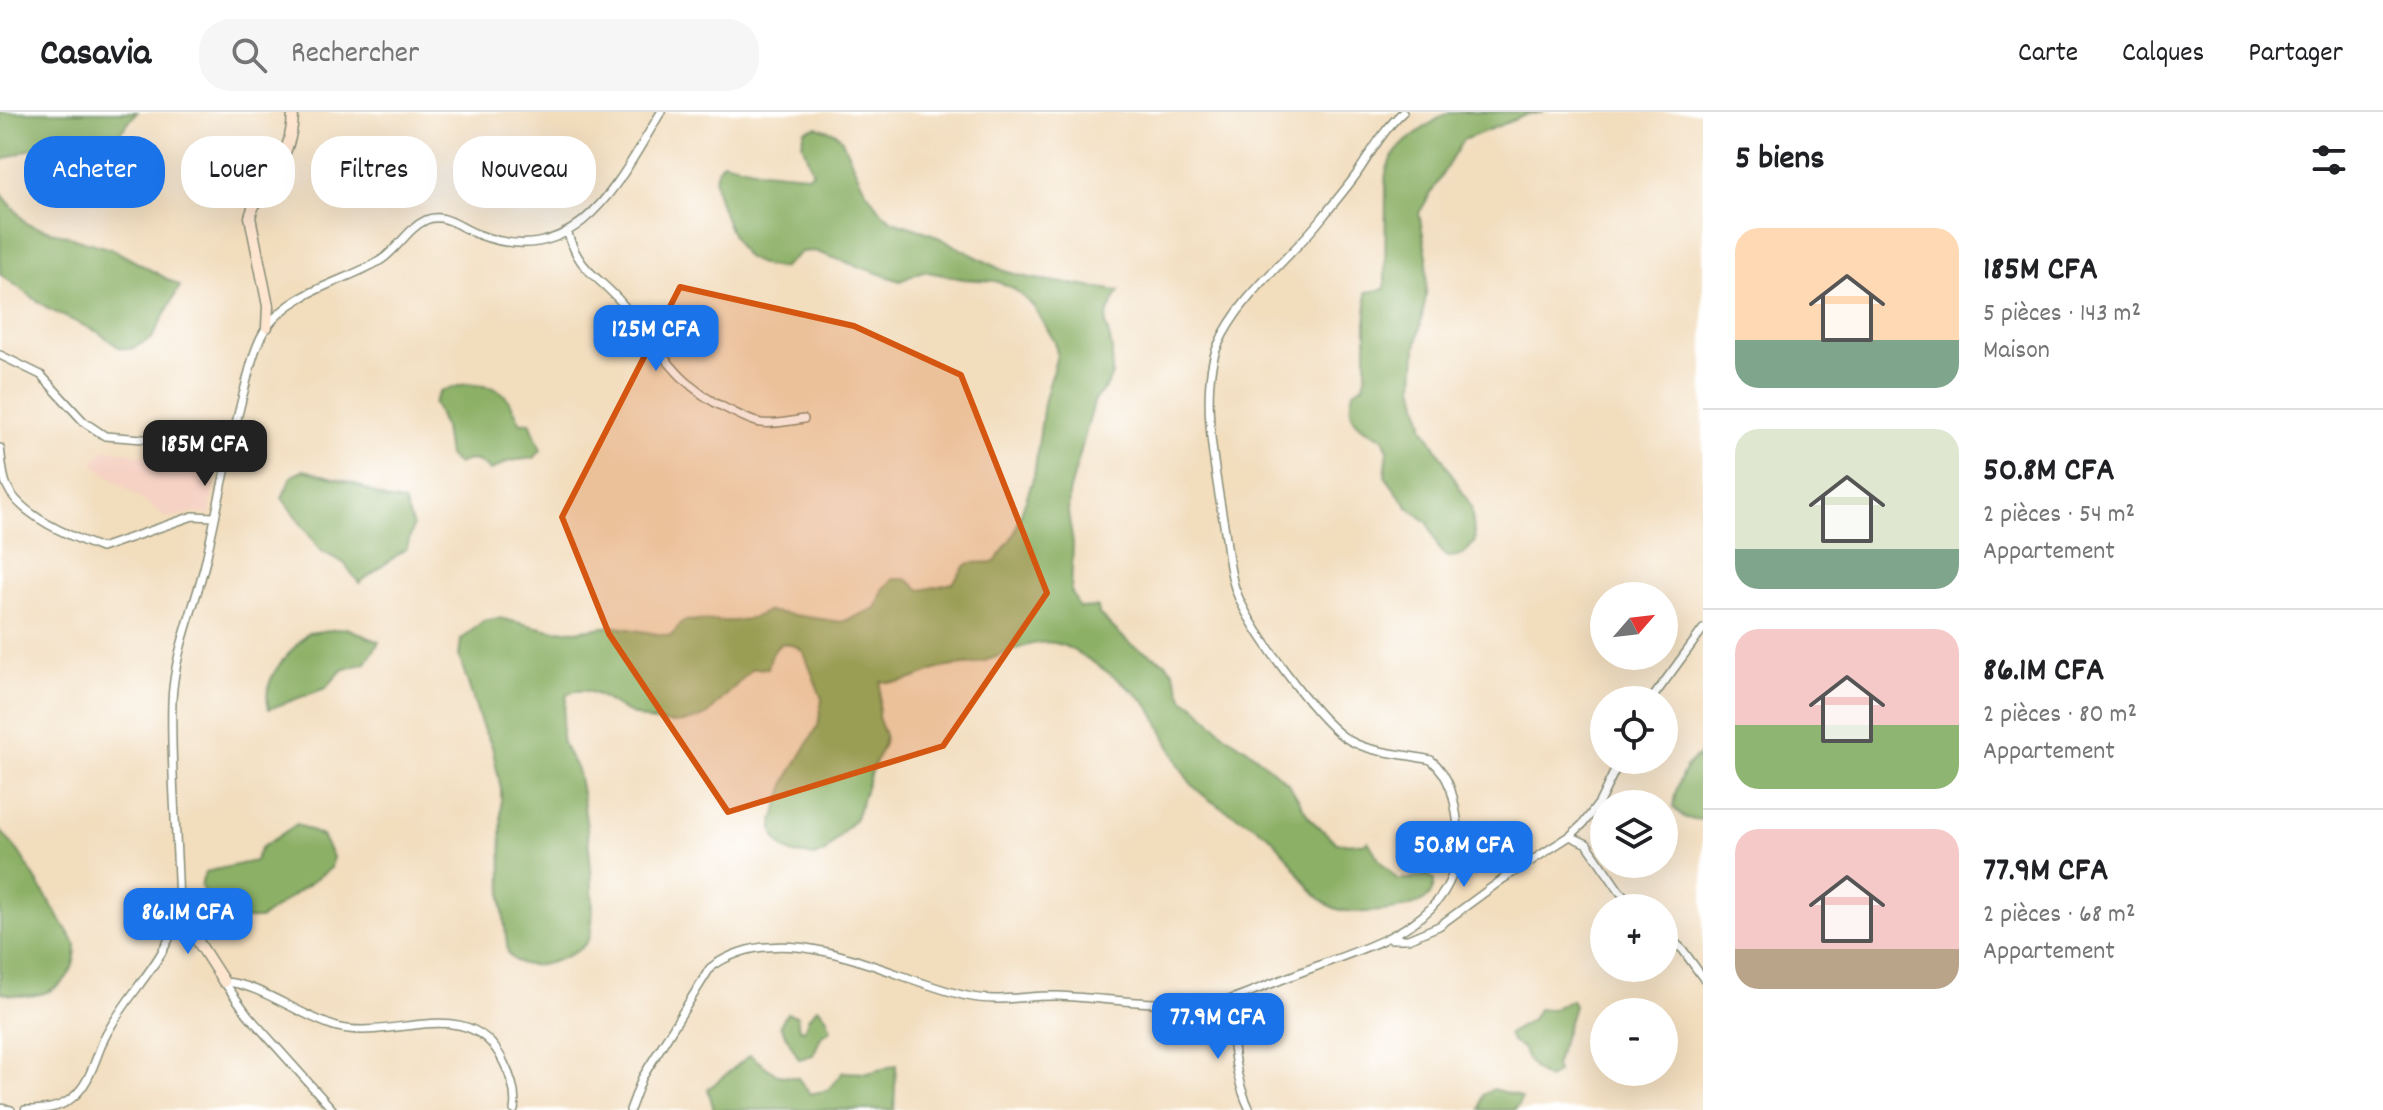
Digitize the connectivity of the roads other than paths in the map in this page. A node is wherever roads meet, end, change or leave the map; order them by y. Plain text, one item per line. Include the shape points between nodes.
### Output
1 (293, 112) edge
2 (661, 112) edge
3 (1403, 112) edge
4 (568, 234) junction
5 (267, 327) junction
6 (0, 355) edge
7 (804, 419) dead end
8 (235, 426) junction
9 (0, 448) edge
10 (4, 490) edge
11 (214, 517) junction
12 (1703, 629) edge
13 (1661, 686) edge
14 (1613, 774) edge
15 (1570, 836) junction
16 (1622, 894) edge
17 (179, 912) junction
18 (1388, 939) junction
19 (1678, 945) edge
20 (1703, 978) edge
21 (224, 982) junction
22 (1229, 1000) junction
23 (0, 1108) edge
24 (11, 1110) edge
25 (25, 1110) edge
26 (333, 1110) edge
27 (514, 1110) edge
28 (630, 1110) edge
29 (1250, 1110) edge

1 - 5 street via 287,148 250,217 268,306
2 - 4 street via 609,193
3 - 18 street via 1225,332 1217,346 1210,391 1229,562 1248,617 1316,711 1345,738 1361,747 1431,760 1450,788 1458,832 1454,873 1428,912
4 - 5 street via 511,242 474,234 437,217 425,221 383,259 313,292
4 - 7 street via 583,267 619,300 697,393 752,421
5 - 8 street via 250,366
6 - 8 street via 41,375 84,422 105,436 168,441
8 - 11 street
9 - 10 street
10 - 11 street via 63,533 101,548 193,516
11 - 17 street via 172,699
12 - 13 street
14 - 15 street via 1599,803
15 - 16 street via 1587,844
15 - 18 street via 1439,926 1408,939
17 - 21 street
17 - 25 street via 165,946 112,1022 83,1086 58,1106
18 - 22 street
19 - 20 street
21 - 26 street
21 - 27 street via 244,984 338,1027 466,1027 486,1037 502,1059 512,1082
22 - 28 street via 1163,1005 1056,996 968,997 834,953 770,947 742,951 710,968 642,1078
22 - 29 street via 1235,1067
23 - 24 street

